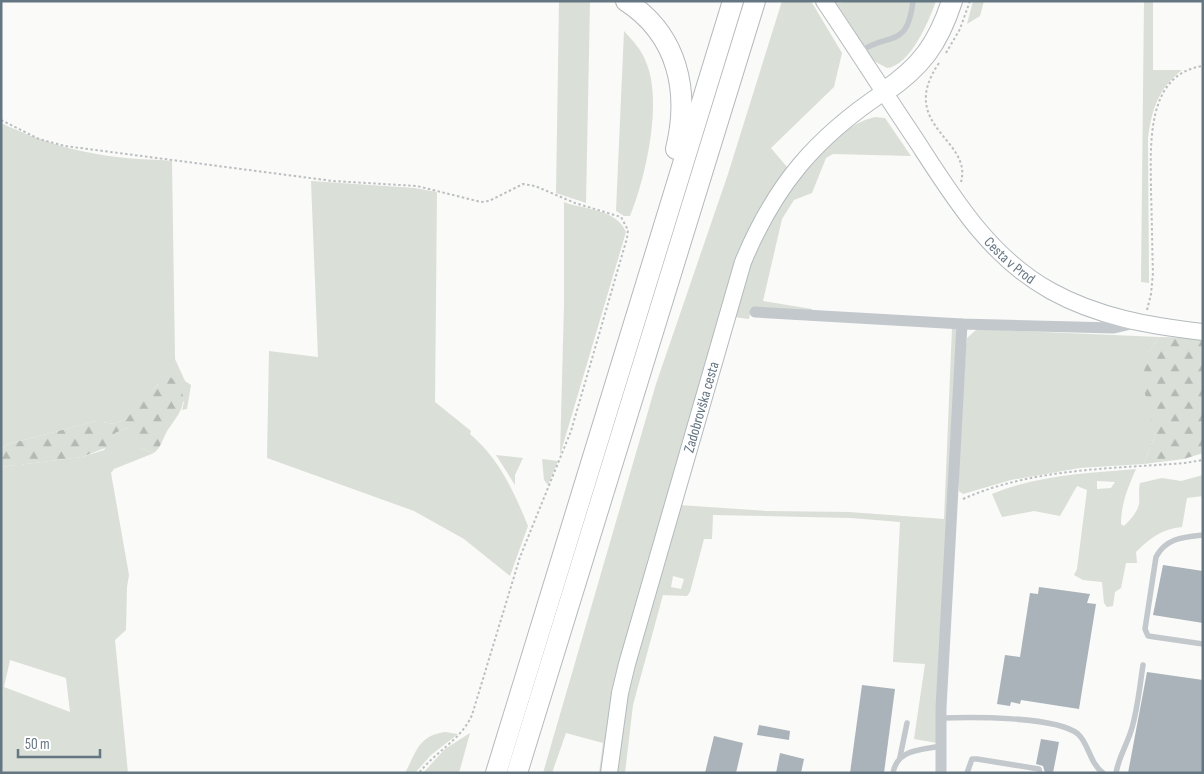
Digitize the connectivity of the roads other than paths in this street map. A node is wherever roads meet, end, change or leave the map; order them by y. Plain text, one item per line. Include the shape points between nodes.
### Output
1 (626, 1) edge
2 (733, 1) edge
3 (755, 1) edge
4 (824, 1) edge
5 (913, 1) edge
6 (941, 1) edge
7 (952, 1) edge
8 (859, 53) junction
9 (884, 92) junction
10 (664, 224) junction
11 (756, 312) dead end
12 (1139, 323) junction
13 (962, 324) junction
14 (1203, 332) edge
15 (1203, 535) edge
16 (1203, 644) edge
17 (1143, 665) dead end
18 (941, 718) junction
19 (907, 723) dead end
20 (940, 746) junction
21 (900, 757) junction
22 (496, 773) edge
23 (517, 773) edge
24 (609, 773) edge
25 (893, 773) edge
26 (941, 773) edge
27 (967, 773) edge
28 (1040, 773) edge
29 (1103, 773) edge
30 (1116, 773) edge

1 - 10 highway via 643,13 660,32 672,52 681,85 681,123 666,187
2 - 10 highway
3 - 23 highway
4 - 8 main road, Cesta v Prod
5 - 8 lane via 909,22 903,32
6 - 9 highway via 924,38
7 - 9 highway via 940,33 922,62
8 - 9 main road, Cesta v Prod
9 - 12 main road, Cesta v Prod via 951,193 990,243 1011,263 1036,282 1082,306
9 - 24 main road, Zadobrovška cesta via 846,118 800,163 765,214 743,262 627,664
10 - 22 highway
11 - 13 street
12 - 13 street via 1114,328
12 - 14 main road, Cesta v Prod
13 - 18 street
15 - 16 lane via 1185,537 1161,547 1156,557 1145,629 1148,636
17 - 30 lane via 1133,724 1119,756
18 - 20 street
18 - 29 lane via 980,716 1060,725 1080,736 1095,766
19 - 21 lane
20 - 21 lane
20 - 26 street
21 - 25 lane
27 - 28 lane via 972,759 977,759 1039,769

